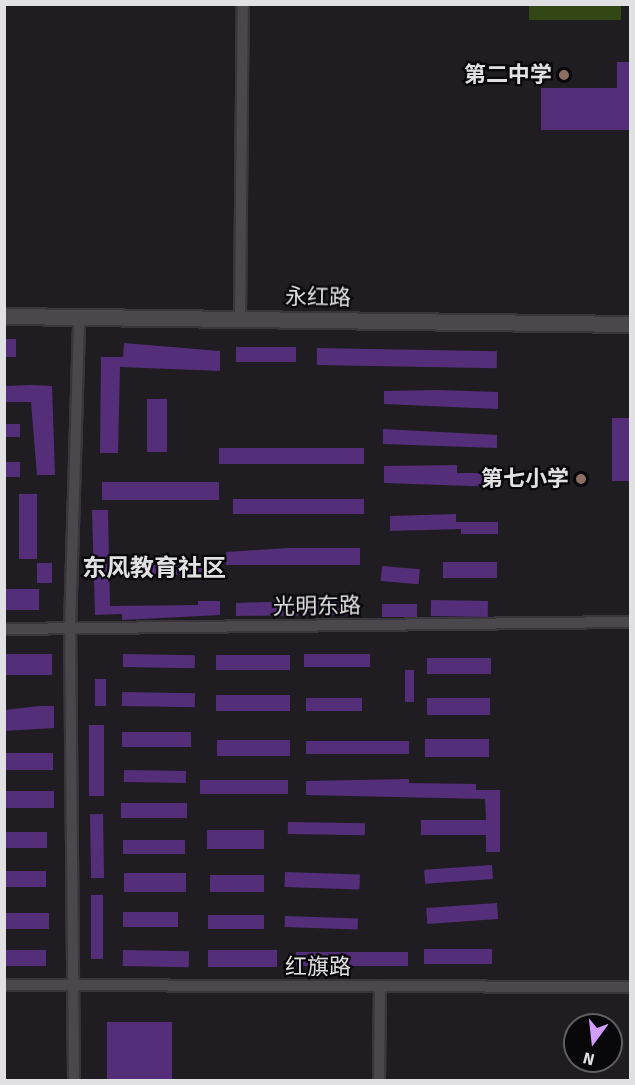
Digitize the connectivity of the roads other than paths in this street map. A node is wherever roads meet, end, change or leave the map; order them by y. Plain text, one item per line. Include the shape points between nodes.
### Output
1 (243, 4) edge
2 (4, 316) edge
3 (78, 317) junction
4 (240, 319) junction
5 (630, 324) edge
6 (630, 622) edge
7 (70, 628) junction
8 (4, 629) edge
9 (4, 985) edge
10 (74, 985) junction
11 (380, 986) junction
12 (630, 987) edge
13 (74, 1080) edge
14 (379, 1080) edge

1 - 4 street
2 - 3 street, 永红路
3 - 4 street, 永红路
3 - 7 street
4 - 5 street, 永红路
6 - 7 street, 光明东路
7 - 8 street, 光明东路
7 - 10 street
9 - 10 street, 红旗路
10 - 11 street, 红旗路
10 - 13 street
11 - 12 street, 红旗路
11 - 14 street

